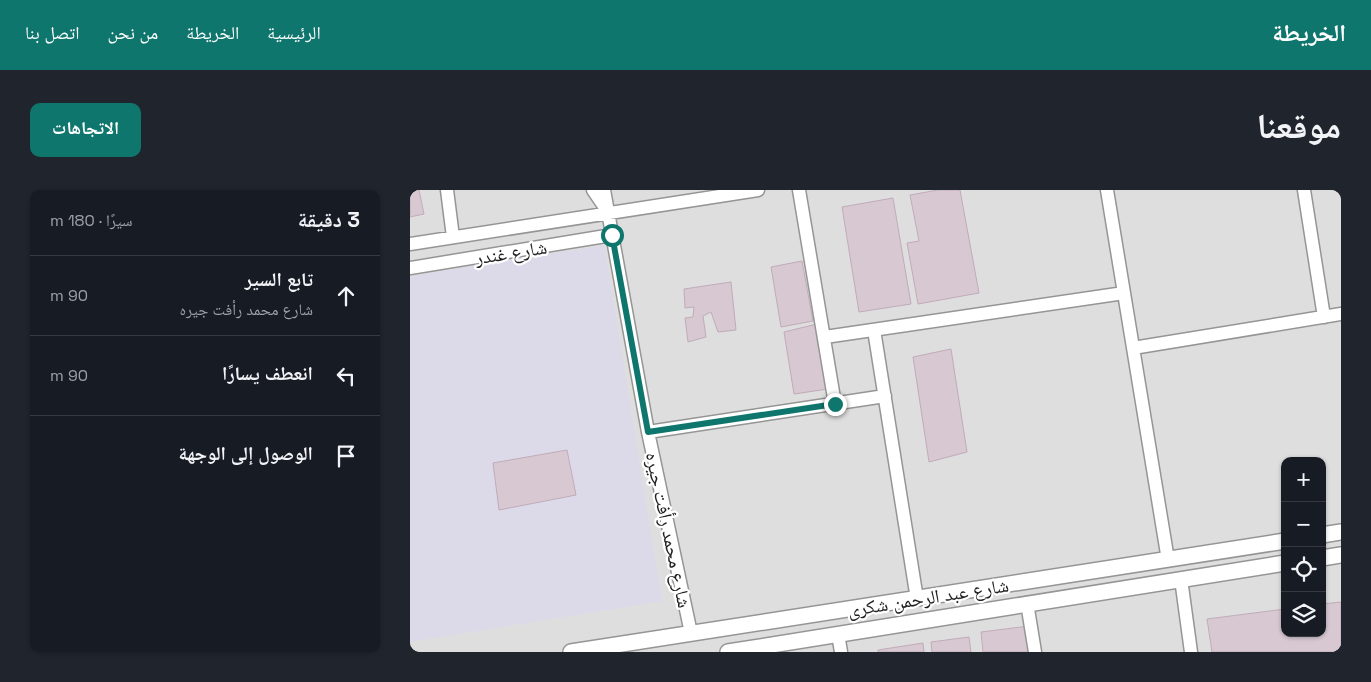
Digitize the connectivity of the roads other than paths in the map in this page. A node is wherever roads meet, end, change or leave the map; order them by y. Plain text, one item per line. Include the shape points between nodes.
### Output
1 (447, 190) edge
2 (592, 190) edge
3 (604, 190) edge
4 (754, 190) edge
5 (799, 190) edge
6 (1107, 190) edge
7 (1304, 190) edge
8 (608, 213) junction
9 (612, 235) junction
10 (453, 237) junction
11 (410, 244) edge
12 (410, 268) edge
13 (1124, 293) junction
14 (1341, 314) edge
15 (1324, 317) junction
16 (874, 330) junction
17 (825, 337) junction
18 (1133, 348) junction
19 (885, 396) junction
20 (835, 404) junction
21 (648, 432) junction
22 (1341, 532) edge
23 (1326, 534) edge
24 (1281, 542) edge
25 (1341, 555) edge
26 (1326, 557) edge
27 (1168, 560) junction
28 (1281, 564) edge
29 (1181, 579) junction
30 (917, 599) junction
31 (1027, 603) junction
32 (691, 633) junction
33 (838, 634) junction
34 (571, 652) edge
35 (728, 652) edge
36 (841, 652) edge
37 (1035, 652) edge
38 (1191, 652) edge

1 - 10 street
2 - 8 street
3 - 8 street, شارع محمد رأفت جيره
4 - 8 street, شارع غندر
5 - 17 street
6 - 13 street
7 - 15 street
8 - 9 street, شارع محمد رأفت جيره
8 - 10 street, شارع غندر
9 - 12 street, شارع غندر
9 - 21 street, شارع محمد رأفت جيره
10 - 11 street, شارع غندر
13 - 16 street
13 - 18 street
14 - 15 street
15 - 18 street
16 - 17 street
16 - 19 street
17 - 20 street
18 - 27 street
19 - 20 street
19 - 30 street
20 - 21 street
21 - 32 street, شارع محمد رأفت جيره
22 - 23 street
24 - 27 street, شارع عبد الرحمن شكرى
25 - 26 street
27 - 30 street, شارع عبد الرحمن شكرى
28 - 29 street, شارع عبد الرحمن شكرى
29 - 31 street, شارع عبد الرحمن شكرى
29 - 38 street
30 - 32 street, شارع عبد الرحمن شكرى
31 - 33 street, شارع عبد الرحمن شكرى
31 - 37 street
32 - 34 street, شارع عبد الرحمن شكرى
33 - 35 street, شارع عبد الرحمن شكرى
33 - 36 street

